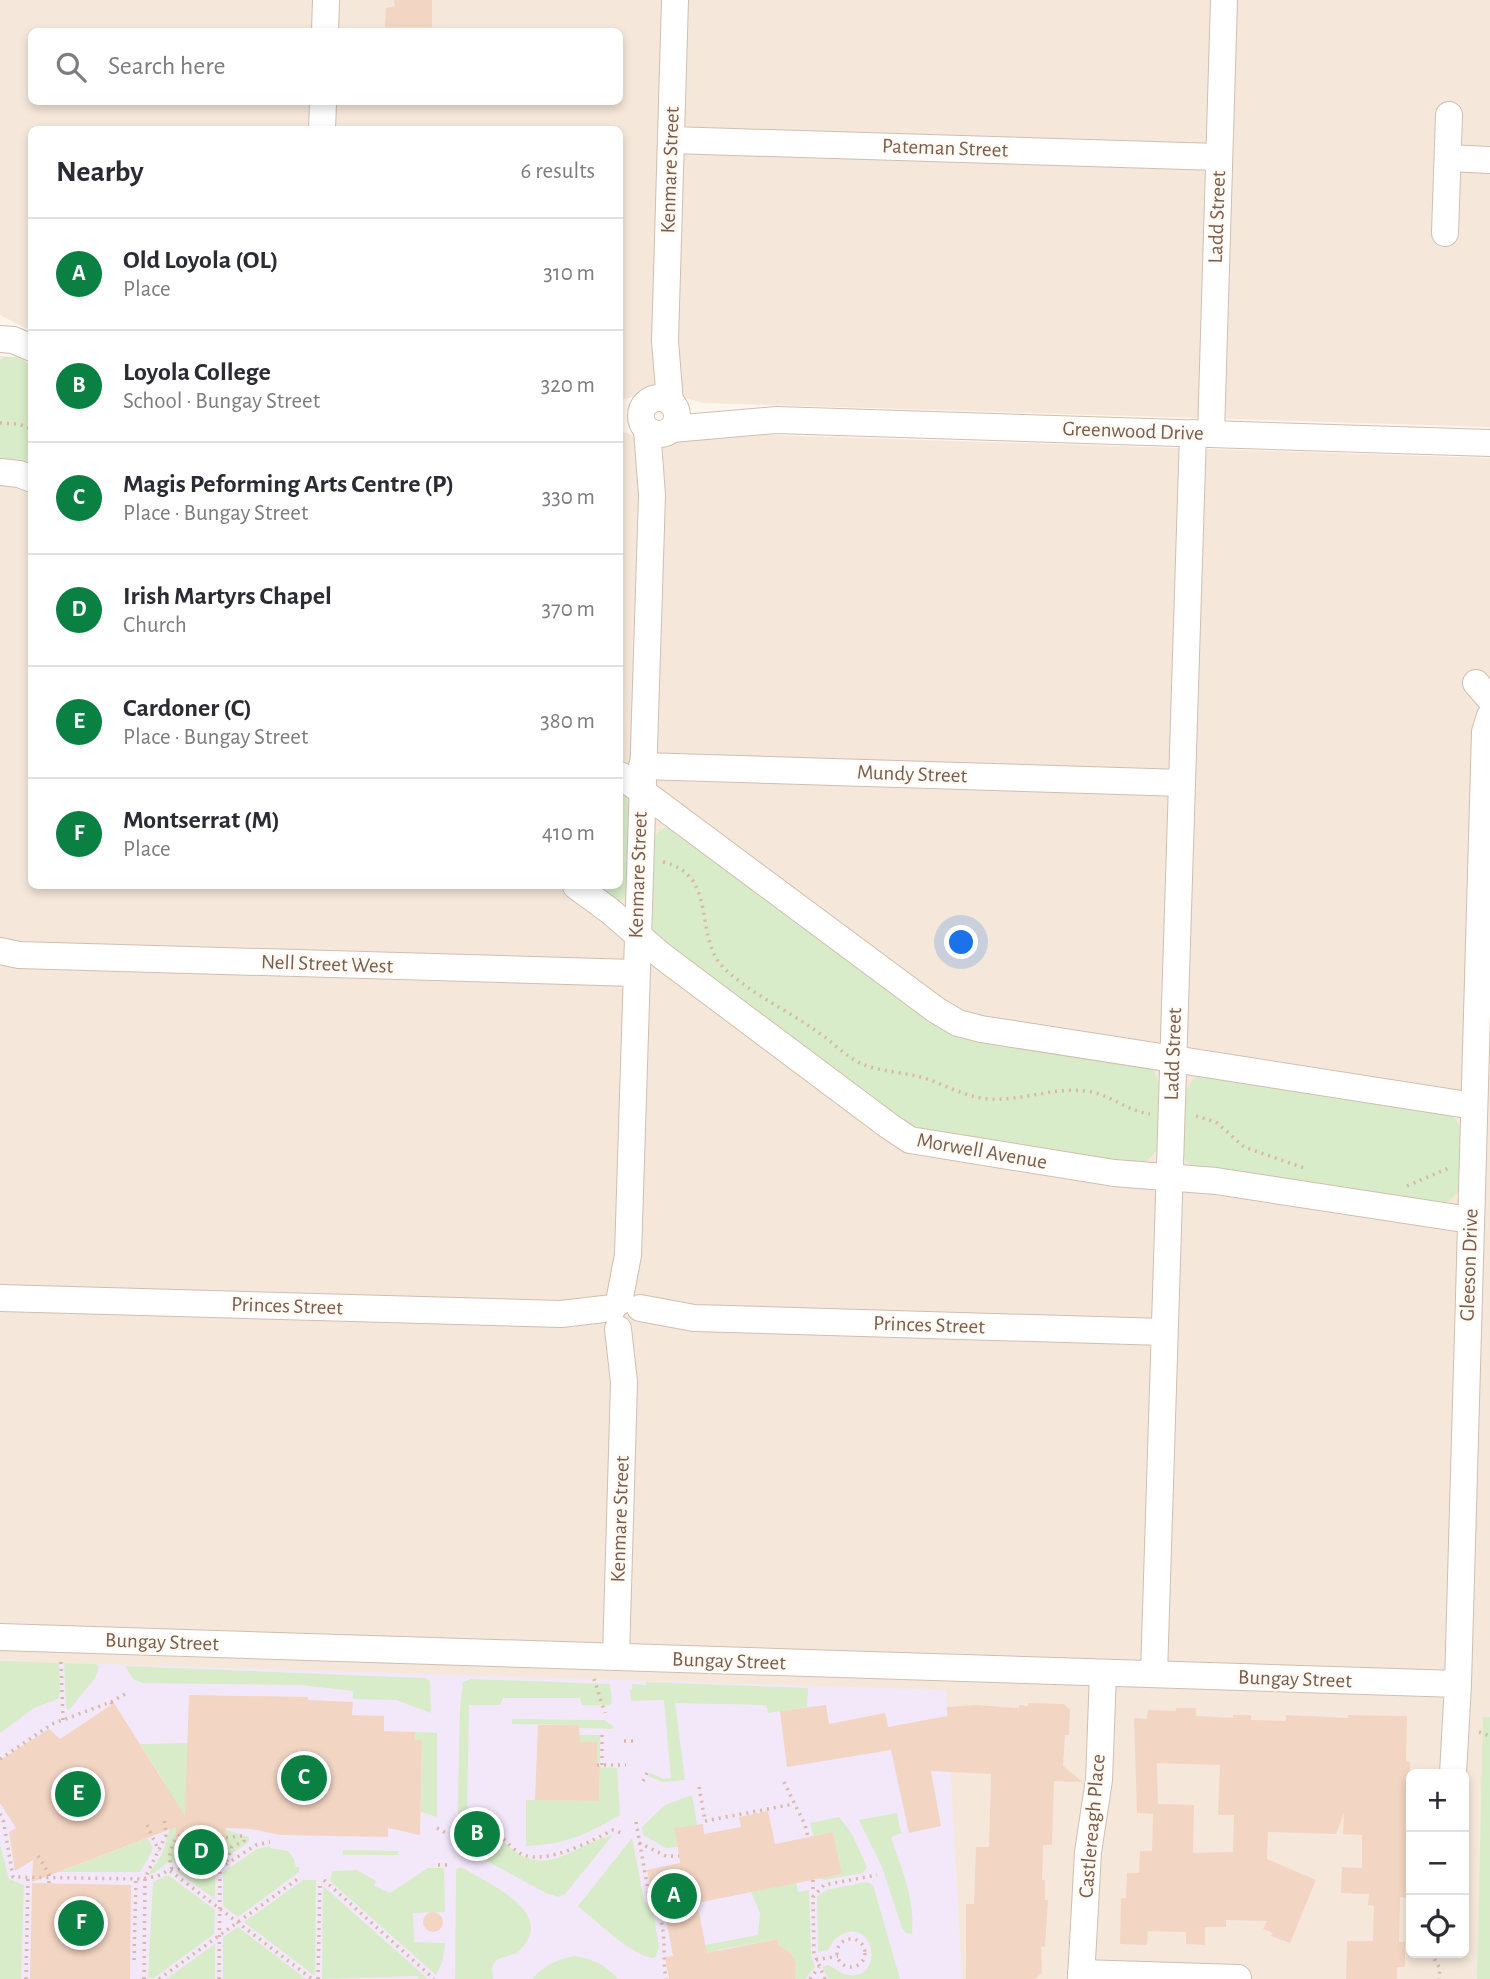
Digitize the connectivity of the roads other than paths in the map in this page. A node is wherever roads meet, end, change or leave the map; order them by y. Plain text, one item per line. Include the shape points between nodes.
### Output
1 (326, 0) edge
2 (675, 0) edge
3 (1224, 0) edge
4 (325, 28) edge
5 (323, 105) edge
6 (1449, 115) dead end
7 (322, 126) edge
8 (671, 140) junction
9 (1219, 157) junction
10 (1448, 158) junction
11 (1490, 160) edge
12 (1445, 233) dead end
13 (0, 339) edge
14 (28, 346) edge
15 (651, 416) edge
16 (1202, 433) junction
17 (1490, 443) edge
18 (0, 472) edge
19 (28, 477) edge
20 (1490, 716) edge
21 (634, 777) edge
22 (1181, 783) junction
23 (580, 889) edge
24 (637, 934) junction
25 (6, 955) edge
26 (1484, 972) edge
27 (635, 973) junction
28 (1173, 1059) junction
29 (1474, 1106) junction
30 (1169, 1177) junction
31 (1471, 1220) junction
32 (4, 1297) edge
33 (626, 1316) junction
34 (1164, 1332) junction
35 (1478, 1362) edge
36 (0, 1637) edge
37 (616, 1657) junction
38 (1103, 1673) junction
39 (1154, 1674) junction
40 (1458, 1684) junction
41 (1453, 1769) edge
42 (1081, 1976) edge
43 (1238, 1978) edge

1 - 4 street
2 - 8 street, Kenmare Street
3 - 9 street, Ladd Street
5 - 7 street
6 - 10 street
8 - 9 street, Pateman Street
8 - 15 street, Kenmare Street via 665,341
9 - 16 street, Ladd Street
10 - 11 street
10 - 12 street
13 - 14 street
15 - 16 street, Greenwood Drive
15 - 21 street, Kenmare Street via 652,495
16 - 17 street, Greenwood Drive
16 - 22 street, Ladd Street
18 - 19 street
20 - 26 street, Gleeson Drive via 1485,732
21 - 22 street, Mundy Street
21 - 24 street, Kenmare Street
21 - 28 street via 948,1018 981,1029
22 - 28 street, Ladd Street
23 - 24 street, Morwell Avenue
24 - 27 street, Kenmare Street
24 - 30 street, Morwell Avenue via 911,1140 1114,1173
25 - 27 street, Nell Street West
26 - 29 street, Gleeson Drive
27 - 33 street, Kenmare Street
28 - 29 street
28 - 30 street, Ladd Street
29 - 31 street, Gleeson Drive
30 - 31 street, Morwell Avenue
30 - 34 street, Ladd Street
31 - 35 street, Gleeson Drive
32 - 33 street, Princes Street
33 - 34 street, Princes Street
33 - 37 street, Kenmare Street
34 - 39 street, Ladd Street
35 - 40 street, Gleeson Drive
36 - 37 street, Bungay Street
37 - 38 street, Bungay Street
38 - 39 street, Bungay Street
38 - 42 street, Castlereagh Place via 1099,1780 1088,1852
39 - 40 street, Bungay Street
40 - 41 street, Gleeson Drive
42 - 43 street

